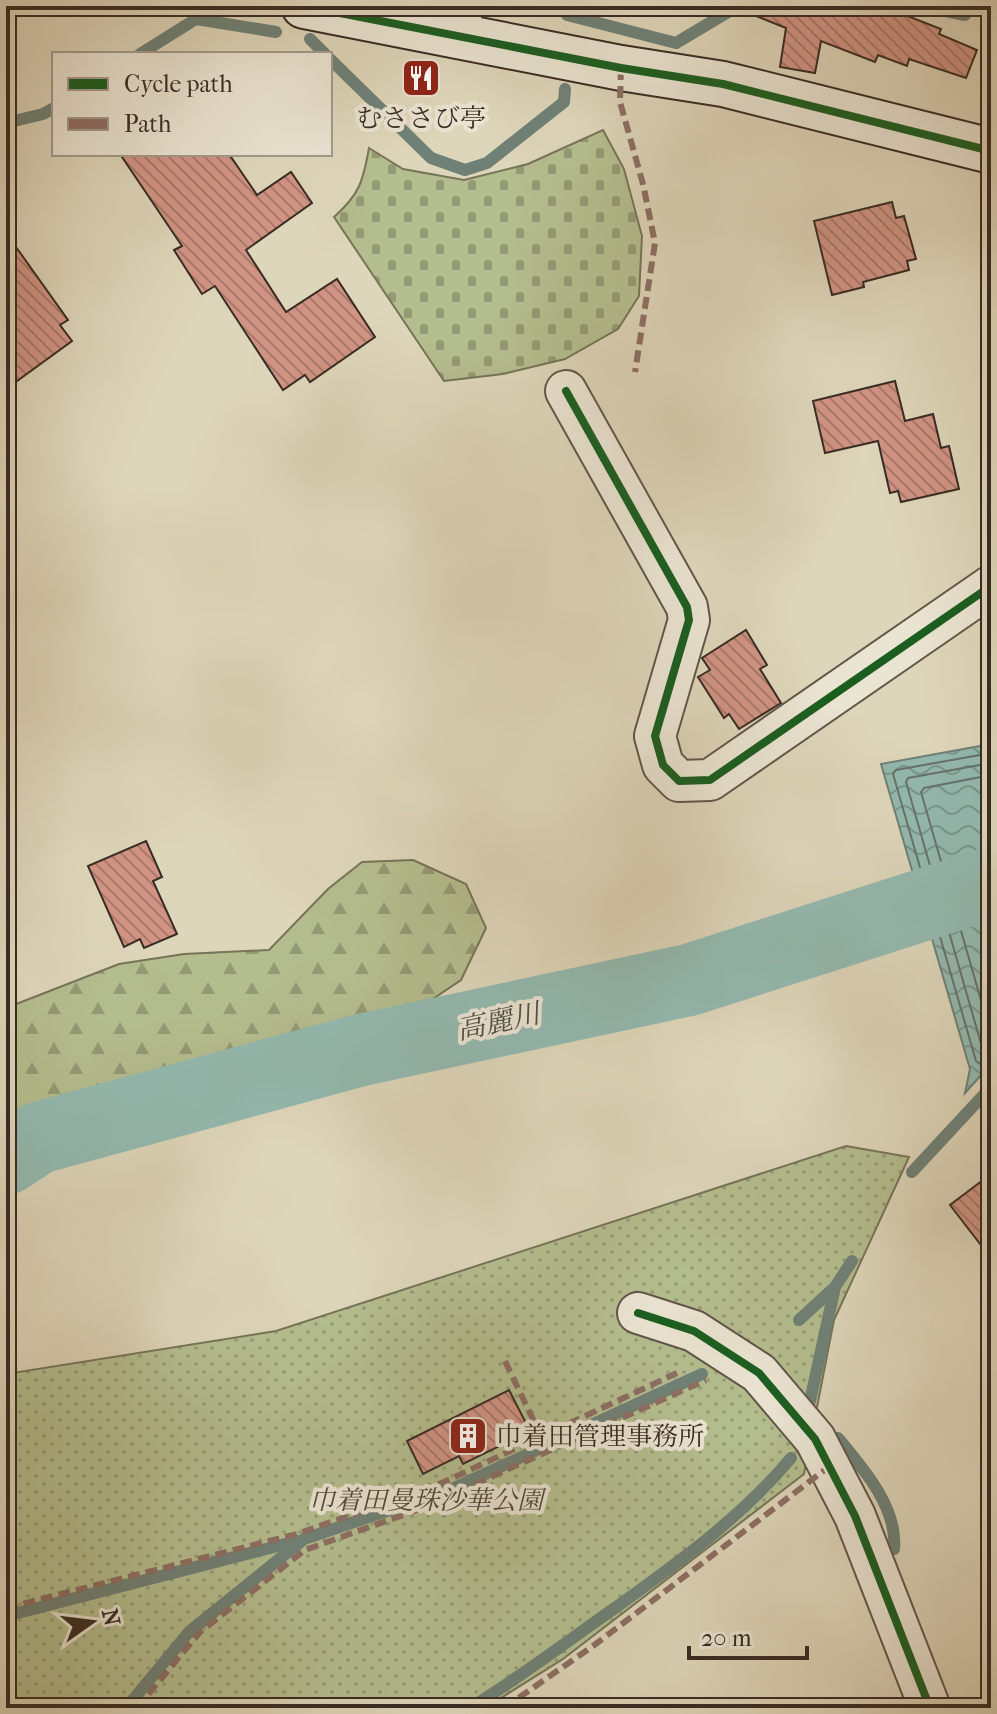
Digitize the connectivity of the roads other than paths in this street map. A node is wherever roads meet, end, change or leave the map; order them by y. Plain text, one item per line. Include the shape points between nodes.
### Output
1 (304, 6) edge
2 (461, 22) edge
3 (991, 151) edge
4 (566, 391) dead end
5 (991, 586) edge
6 (638, 1313) dead end
7 (930, 1708) edge

1 - 2 street
2 - 3 street via 621,68 723,84
4 - 5 street via 687,607 689,620 655,736 663,765 679,781 710,780
6 - 7 street via 694,1331 759,1373 815,1439 855,1516

